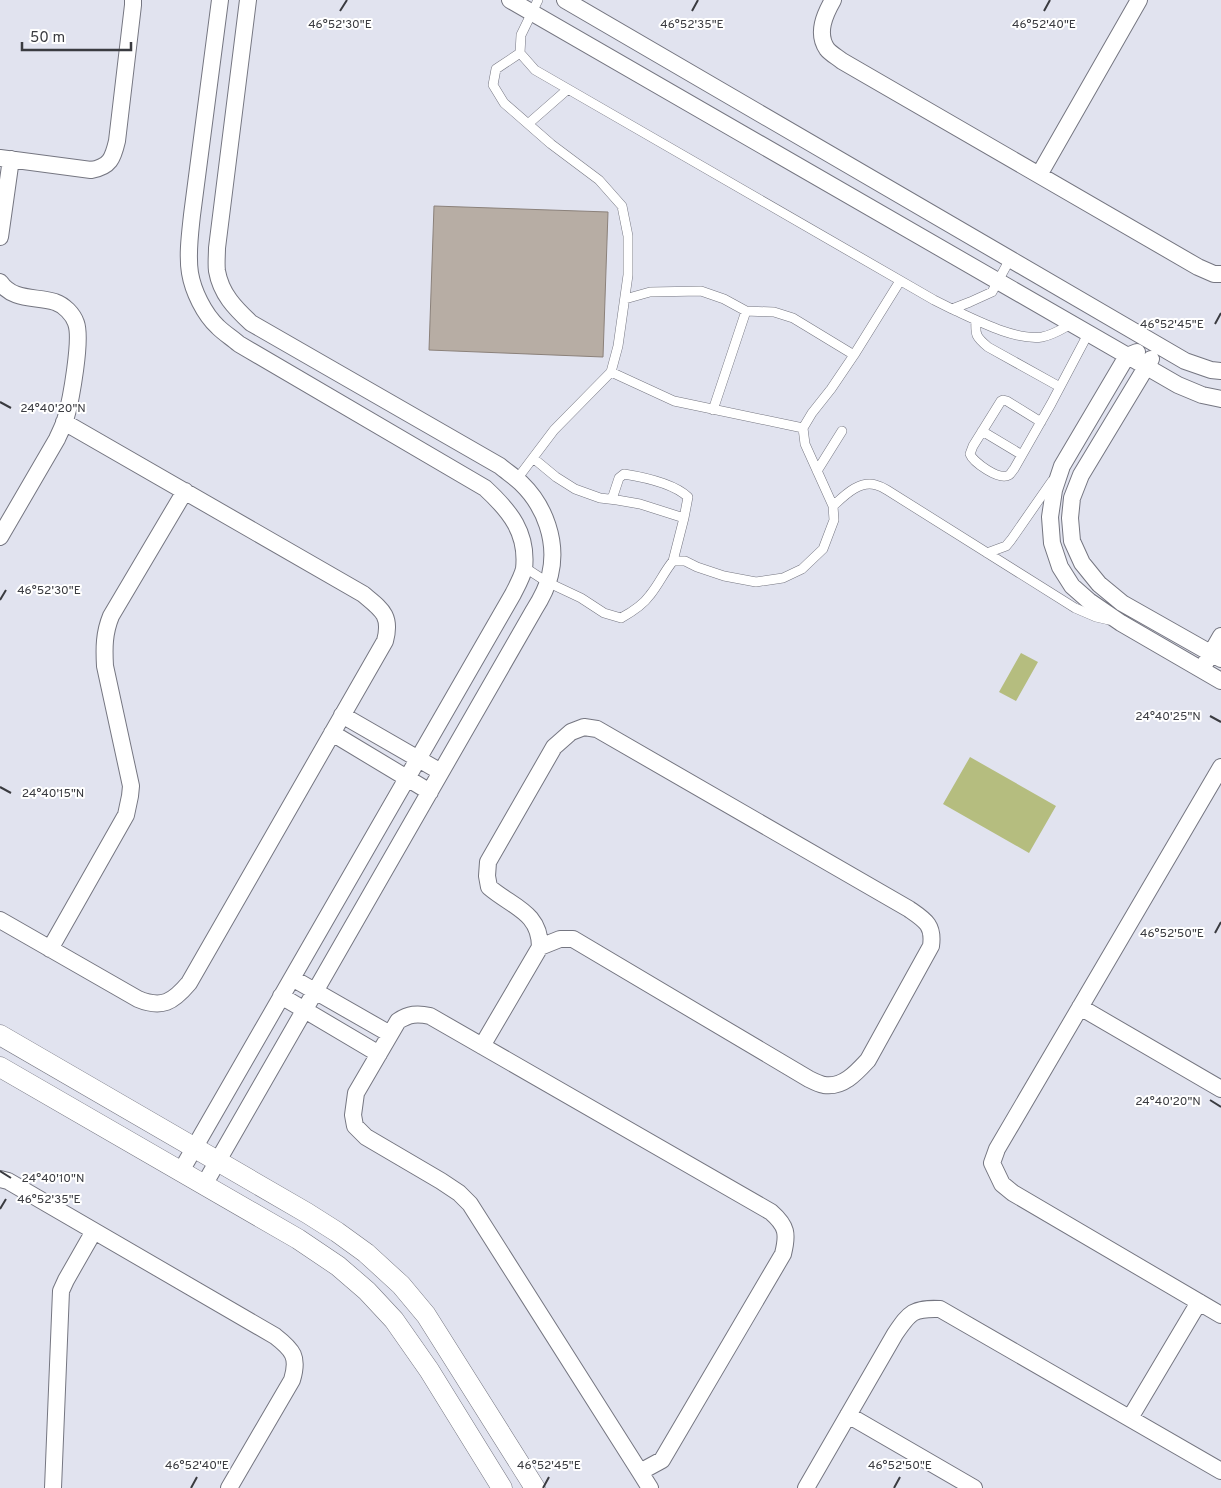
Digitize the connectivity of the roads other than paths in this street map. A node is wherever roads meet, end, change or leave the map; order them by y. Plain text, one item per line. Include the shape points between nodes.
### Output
1 (133, 0) edge
2 (220, 0) edge
3 (248, 0) edge
4 (510, 0) edge
5 (565, 0) edge
6 (833, 0) edge
7 (1139, 0) edge
8 (535, 6) edge
9 (520, 53) junction
10 (568, 89) junction
11 (528, 124) junction
12 (5, 158) edge
13 (1039, 175) junction
14 (0, 237) edge
15 (1010, 259) junction
16 (1221, 274) edge
17 (900, 280) junction
18 (0, 282) edge
19 (998, 282) junction
20 (625, 299) junction
21 (952, 309) junction
22 (746, 311) junction
23 (976, 320) junction
24 (1071, 324) junction
25 (1088, 334) junction
26 (1158, 346) junction
27 (854, 355) junction
28 (308, 356) junction
29 (1127, 356) junction
30 (1146, 367) junction
31 (1221, 371) edge
32 (611, 372) junction
33 (292, 375) junction
34 (1060, 387) junction
35 (1221, 399) edge
36 (713, 410) junction
37 (64, 422) junction
38 (1041, 422) junction
39 (803, 428) junction
40 (842, 431) dead end
41 (982, 431) junction
42 (1022, 455) junction
43 (533, 458) junction
44 (1062, 466) junction
45 (817, 472) junction
46 (517, 479) junction
47 (185, 491) junction
48 (612, 499) junction
49 (833, 506) junction
50 (684, 518) junction
51 (0, 537) edge
52 (988, 553) junction
53 (674, 561) junction
54 (524, 567) junction
55 (548, 582) junction
56 (1121, 623) junction
57 (1221, 636) edge
58 (1216, 656) edge
59 (1201, 670) junction
60 (1221, 681) edge
61 (342, 715) junction
62 (332, 733) junction
63 (418, 759) junction
64 (1221, 767) edge
65 (441, 772) junction
66 (407, 778) junction
67 (430, 792) junction
68 (0, 920) edge
69 (540, 947) junction
70 (50, 949) junction
71 (292, 978) junction
72 (315, 991) junction
73 (281, 996) junction
74 (1080, 1007) junction
75 (304, 1010) junction
76 (390, 1034) junction
77 (0, 1035) edge
78 (482, 1046) junction
79 (379, 1054) junction
80 (0, 1067) edge
81 (1221, 1089) edge
82 (194, 1148) junction
83 (217, 1161) junction
84 (180, 1171) junction
85 (0, 1179) edge
86 (204, 1185) junction
87 (94, 1231) junction
88 (1199, 1302) junction
89 (1221, 1315) edge
90 (848, 1415) junction
91 (1130, 1418) junction
92 (1221, 1471) edge
93 (640, 1472) junction
94 (53, 1488) edge
95 (229, 1488) edge
96 (502, 1488) edge
97 (534, 1488) edge
98 (650, 1488) edge
99 (806, 1488) edge
100 (974, 1488) edge

1 - 12 street via 117,140 114,155 108,163 91,170
2 - 33 street via 192,215 190,272 197,294 217,326 239,344
3 - 28 street via 219,224 217,271 234,307 251,323
4 - 8 street
5 - 15 street
6 - 13 street via 822,25 827,49 842,61
7 - 13 street
8 - 9 lane via 521,35
8 - 19 street
9 - 10 lane via 535,70
9 - 11 lane via 496,69 493,85 504,103
10 - 11 lane
10 - 17 lane
11 - 20 lane via 599,180 622,206 628,236
12 - 14 street
13 - 16 street via 1198,267
15 - 19 lane
15 - 26 street
17 - 21 lane
17 - 27 lane
18 - 37 street via 18,296 56,302 66,308 77,324 71,396
19 - 21 lane via 992,292
19 - 24 street
20 - 22 lane via 650,292 701,291
20 - 32 lane
21 - 23 lane
22 - 27 lane via 774,312 793,318
22 - 36 lane
23 - 24 lane via 1012,334 1041,338
23 - 34 lane via 975,332 988,348
24 - 25 street
25 - 29 street
25 - 34 lane
26 - 29 street
26 - 30 street
26 - 31 street via 1185,361
27 - 39 lane
28 - 33 street
28 - 46 street via 500,466
29 - 30 street
29 - 44 street
30 - 35 street via 1178,385
30 - 58 street via 1081,476 1072,498 1072,541 1082,563 1099,584 1122,603
32 - 36 lane via 674,401
32 - 43 lane via 554,430
33 - 54 street via 485,488 503,504 516,523 524,546
34 - 38 lane
36 - 39 lane
37 - 47 street
37 - 51 street
38 - 41 lane via 1003,400
38 - 42 lane
39 - 45 lane via 805,444
40 - 45 lane
41 - 42 lane
41 - 42 lane via 970,454 979,465 997,475 1009,475
43 - 46 lane
43 - 48 lane via 575,489
44 - 52 lane via 1006,546
44 - 56 street via 1050,516 1052,543 1060,567 1072,586
45 - 49 lane
46 - 55 street via 539,504 548,526 552,551
47 - 61 street via 363,594 386,616 388,630 385,641
47 - 70 street via 111,616 106,630 105,666 130,796 126,815
48 - 50 lane
48 - 50 lane via 619,478 624,474 641,477 682,491 688,497
49 - 52 lane via 857,487 875,484
49 - 53 lane via 834,520 823,550 802,569 783,578 756,582 724,576 685,561
50 - 53 lane
52 - 56 lane via 1075,608
53 - 55 lane via 650,596 621,618 604,613
54 - 55 lane
54 - 63 street via 513,594
55 - 65 street
56 - 59 street
57 - 58 street
58 - 59 street
59 - 60 street
61 - 62 street
61 - 63 street
62 - 66 street
62 - 70 street via 189,983 179,995 164,1003 148,1003
63 - 65 street
63 - 66 street
64 - 74 street
65 - 67 street
66 - 67 street
66 - 71 street
67 - 72 street
68 - 70 street
69 - 69 street via 560,939 573,939 808,1079 824,1085 846,1080 868,1060 931,946 933,935 923,918 909,908 597,729 584,727 570,732 554,747 488,862 489,888 534,922 540,936
69 - 78 street
71 - 72 street
71 - 73 street
72 - 75 street
72 - 76 street
73 - 75 street
73 - 82 street
74 - 81 street
74 - 88 street via 992,1163 1002,1184 1013,1193
75 - 79 street
75 - 83 street
76 - 78 street via 404,1017 421,1014
76 - 79 street
77 - 82 street
78 - 93 street via 770,1212 784,1228 787,1239 783,1254 678,1434 662,1460
79 - 93 street via 356,1094 355,1126 459,1193 470,1204
80 - 84 street
82 - 83 street
82 - 84 street
83 - 86 street
83 - 97 street via 337,1232 401,1285 426,1315
84 - 86 street
85 - 87 street
86 - 96 street via 298,1239 338,1266 367,1291 394,1320 429,1370
87 - 94 street via 61,1291
87 - 95 street via 289,1347 296,1369 292,1380
88 - 89 street
88 - 91 street
90 - 91 street via 906,1317 924,1308 940,1309
90 - 99 street
90 - 100 street
91 - 92 street
93 - 98 street

